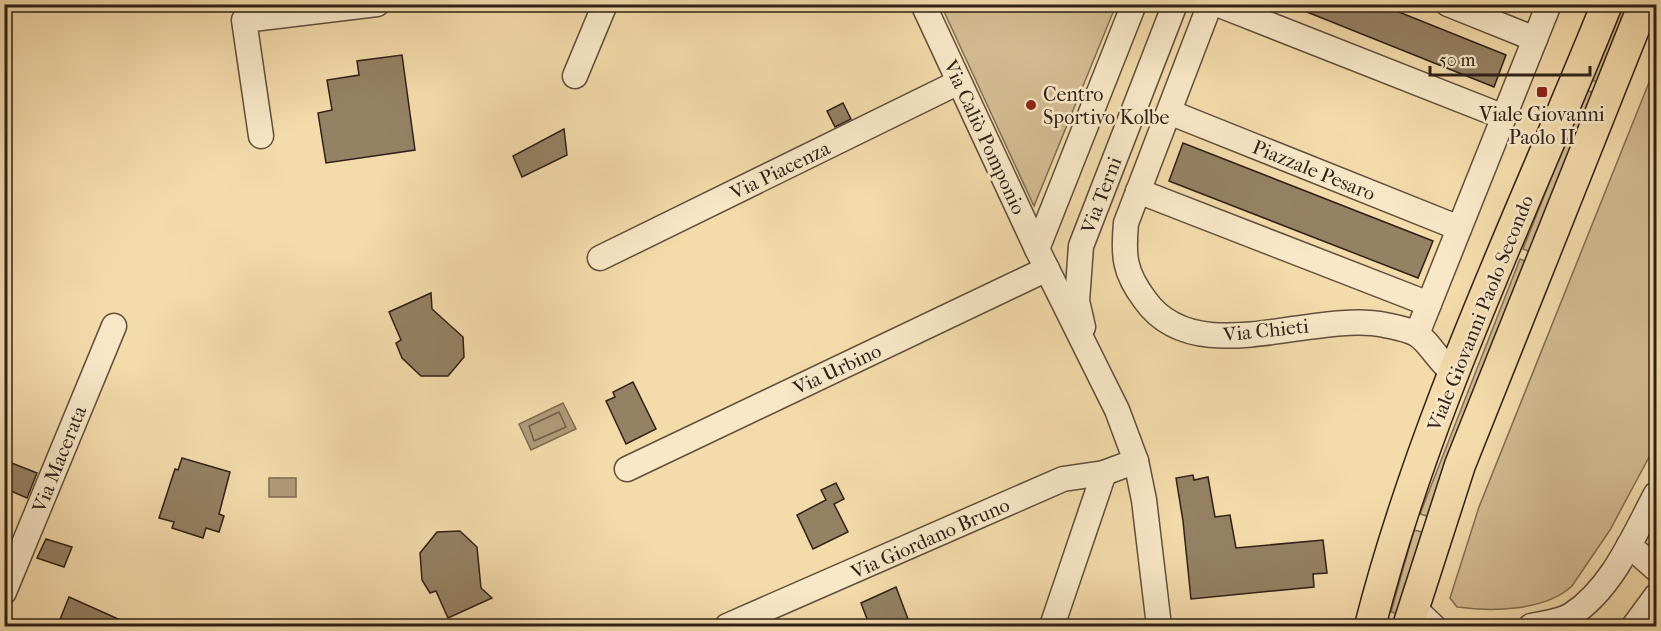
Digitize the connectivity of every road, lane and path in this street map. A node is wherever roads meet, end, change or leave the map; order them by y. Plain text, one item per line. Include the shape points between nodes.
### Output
1 (377, 4) edge
2 (605, 4) edge
3 (923, 4) edge
4 (1134, 4) edge
5 (1175, 4) edge
6 (1210, 4) edge
7 (1217, 4) edge
8 (1448, 4) edge
9 (1550, 4) edge
10 (1606, 4) edge
11 (1644, 4) edge
12 (1535, 39) junction
13 (575, 76) dead end
14 (959, 82) junction
15 (1169, 112) junction
16 (1504, 117) junction
17 (1087, 122) junction
18 (261, 135) dead end
19 (1124, 136) junction
20 (1155, 148) junction
21 (1138, 191) junction
22 (1459, 228) junction
23 (600, 258) dead end
24 (1042, 259) junction
25 (1429, 304) junction
26 (114, 326) dead end
27 (1417, 334) junction
28 (1091, 358) junction
29 (1454, 373) junction
30 (1136, 461) junction
31 (627, 469) dead end
32 (1104, 473) junction
33 (1656, 494) edge
34 (1629, 545) junction
35 (1656, 569) edge
36 (4, 592) edge
37 (1656, 596) edge
38 (1418, 620) edge
39 (727, 627) edge
40 (1052, 627) edge
41 (1159, 627) edge
42 (1370, 627) edge
43 (1531, 627) edge
44 (1634, 627) edge

1 - 18 street via 244,20
2 - 13 street
3 - 14 street, Via Caliò Pomponio
4 - 17 street, Via Terni
5 - 19 street, Via Terni
6 - 15 street, Via Chieti
7 - 16 street
8 - 12 street
9 - 12 street
10 - 29 main road, Viale Giovanni Paolo Secondo
11 - 38 main road, Viale Giovanni Paolo Secondo via 1460,465
12 - 16 street
14 - 23 street, Via Piacenza
14 - 24 street, Via Caliò Pomponio
15 - 20 street, Via Chieti
15 - 22 street, Piazzale Pesaro
16 - 22 street
17 - 19 street
17 - 24 street, Via Terni
19 - 20 street
19 - 28 street, Via Terni via 1081,246 1077,301
20 - 21 street, Via Chieti
21 - 25 street
21 - 27 street, Via Chieti via 1126,223 1124,256 1132,283 1151,309 1184,331 1222,337 1323,324 1383,324
22 - 25 street
24 - 28 street, Via Caliò Pomponio
24 - 31 street, Via Urbino
25 - 27 street
26 - 36 street, Via Macerata
27 - 29 street via 1443,366
28 - 30 street via 1117,410
29 - 42 main road, Viale Giovanni Paolo Secondo via 1400,516
30 - 32 street, Via Giordano Bruno
30 - 41 street
32 - 39 street, Via Giordano Bruno via 1063,479
32 - 40 street
33 - 34 street
34 - 35 street
34 - 43 street via 1598,591 1570,616
37 - 44 street

